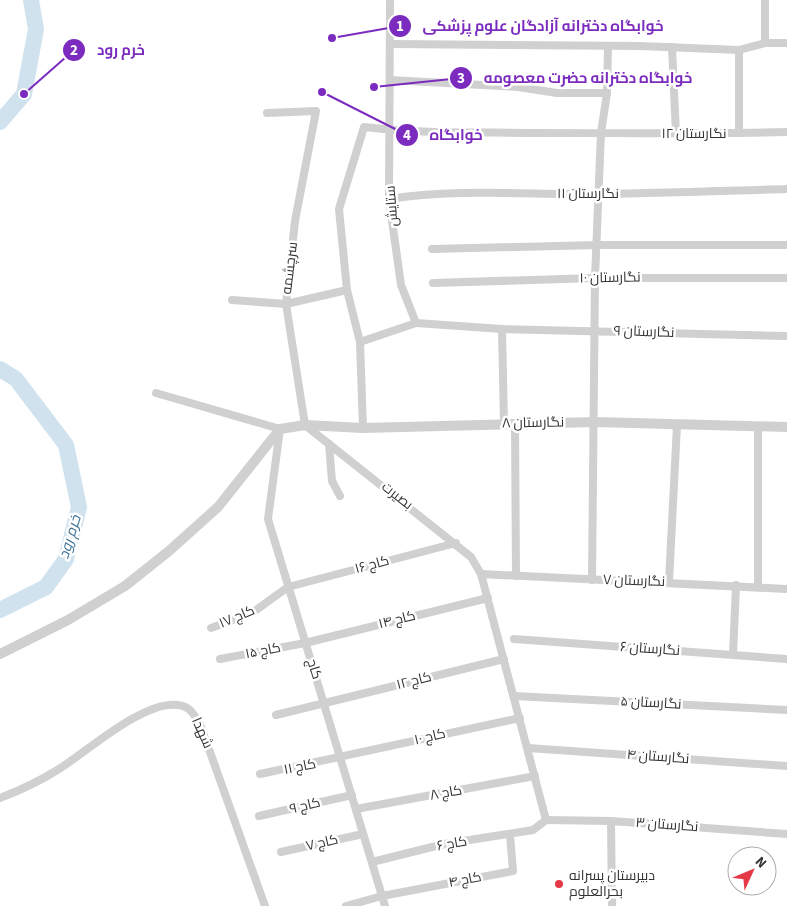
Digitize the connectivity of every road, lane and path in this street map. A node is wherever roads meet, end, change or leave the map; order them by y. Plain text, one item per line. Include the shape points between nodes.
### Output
1 (390, 0) edge
2 (764, 0) edge
3 (765, 43) junction
4 (787, 43) edge
5 (390, 44) junction
6 (608, 47) junction
7 (672, 47) junction
8 (739, 50) junction
9 (390, 80) junction
10 (607, 92) junction
11 (267, 113) dead end
12 (390, 130) junction
13 (787, 132) edge
14 (601, 133) junction
15 (740, 133) junction
16 (676, 134) junction
17 (787, 139) edge
18 (787, 190) edge
19 (599, 194) junction
20 (389, 199) junction
21 (598, 245) junction
22 (787, 245) edge
23 (432, 249) dead end
24 (595, 278) junction
25 (787, 278) edge
26 (433, 283) dead end
27 (347, 290) junction
28 (232, 300) dead end
29 (286, 304) junction
30 (416, 323) junction
31 (502, 329) junction
32 (596, 331) junction
33 (787, 336) edge
34 (360, 342) junction
35 (156, 393) dead end
36 (595, 422) junction
37 (504, 423) junction
38 (515, 423) junction
39 (305, 425) junction
40 (677, 425) junction
41 (758, 426) junction
42 (787, 427) edge
43 (363, 428) junction
44 (280, 429) junction
45 (330, 444) junction
46 (340, 496) dead end
47 (456, 543) junction
48 (481, 574) junction
49 (516, 576) junction
50 (592, 580) junction
51 (669, 582) junction
52 (736, 585) junction
53 (758, 586) junction
54 (288, 587) junction
55 (787, 588) edge
56 (488, 598) junction
57 (211, 628) dead end
58 (514, 639) dead end
59 (305, 643) junction
60 (0, 654) edge
61 (733, 655) junction
62 (220, 659) dead end
63 (504, 659) junction
64 (787, 659) edge
65 (514, 696) junction
66 (324, 703) junction
67 (787, 710) edge
68 (276, 715) dead end
69 (520, 718) junction
70 (528, 748) junction
71 (340, 759) junction
72 (787, 766) edge
73 (260, 774) dead end
74 (536, 776) junction
75 (352, 795) junction
76 (0, 798) edge
77 (356, 809) junction
78 (259, 816) dead end
79 (546, 820) junction
80 (611, 821) junction
81 (363, 834) junction
82 (787, 834) edge
83 (510, 835) junction
84 (281, 852) dead end
85 (372, 862) junction
86 (382, 896) junction
87 (265, 906) edge
88 (346, 906) edge
89 (385, 906) edge
90 (612, 906) edge

1 - 5 street, ستایش
2 - 3 street
3 - 4 street
3 - 8 street
5 - 6 street
5 - 9 street, ستایش
6 - 7 street
6 - 10 street
7 - 8 street
7 - 16 street
8 - 15 street
9 - 10 street via 518,86 557,93
9 - 12 street, ستایش
10 - 14 street
11 - 29 street, سرچشمه via 316,111 295,221
12 - 14 street, نگارستان ۱۲
12 - 20 street, ستایش
12 - 27 street, نگارستان ۱۲ via 364,127 339,210
13 - 15 street, نگارستان ۱۲
13 - 17 street
14 - 16 street, نگارستان ۱۲
14 - 19 street
15 - 16 street, نگارستان ۱۲
18 - 19 street, نگارستان ۱۱
19 - 20 street, نگارستان ۱۱ via 406,196
19 - 21 street
20 - 30 street, ستایش via 401,285
21 - 22 street
21 - 23 street
21 - 24 street
24 - 25 street, نگارستان ۱۰
24 - 26 street, نگارستان ۱۰
24 - 32 street
27 - 29 street
27 - 34 street
28 - 29 street
29 - 39 street, سرچشمه
30 - 31 street
30 - 34 street
31 - 32 street, نگارستان ۹
31 - 37 street
32 - 33 street, نگارستان ۹
32 - 36 street
34 - 43 street
35 - 44 street
36 - 38 street, نگارستان ۸
36 - 40 street, نگارستان ۸
36 - 50 street
37 - 38 street, نگارستان ۸
37 - 43 street, نگارستان ۸
38 - 49 street
39 - 43 street, نگارستان ۸
39 - 44 street, نگارستان ۸
39 - 45 street, بصیرت
40 - 41 street, نگارستان ۸
40 - 51 street
41 - 42 street, نگارستان ۸
41 - 53 street
44 - 54 street, کاج via 268,519
44 - 60 street via 218,507 169,551 109,596
45 - 46 street via 332,481
45 - 47 street, بصیرت
47 - 48 street, بصیرت via 471,557
47 - 54 street, کاج ۱۶
48 - 49 street, نگارستان ۷
48 - 56 street, بصیرت
49 - 50 street, نگارستان ۷
50 - 51 street, نگارستان ۷
51 - 52 street, نگارستان ۷
52 - 53 street, نگارستان ۷
52 - 61 street
53 - 55 street, نگارستان ۷
54 - 57 street, کاج ۱۷ via 252,613
54 - 59 street, کاج
56 - 59 street, کاج ۱۴
56 - 63 street, بصیرت
58 - 61 street, نگارستان ۶
59 - 62 street, کاج ۱۵
59 - 66 street, کاج
61 - 64 street, نگارستان ۶
63 - 65 street, بصیرت
63 - 66 street, کاج ۱۲
65 - 67 street, نگارستان ۵
65 - 69 street, بصیرت
66 - 68 street, کاج ۱۲
66 - 71 street, کاج
69 - 70 street, بصیرت
69 - 71 street, کاج ۱۰
70 - 72 street, نگارستان ۴
70 - 74 street, بصیرت
71 - 73 street, کاج ۱۱
71 - 75 street, کاج
74 - 77 street, کاج ۸
74 - 79 street, بصیرت
75 - 77 street, کاج
75 - 78 street, کاج ۹
76 - 87 street, شهدا via 46,777 157,706 178,704 189,708 200,724
77 - 81 street, کاج
79 - 80 street, نگارستان ۳
79 - 83 street, کاج ۶ via 532,830
80 - 82 street, نگارستان ۳
80 - 90 street
81 - 84 street, کاج ۷
81 - 85 street, کاج
83 - 85 street, کاج ۶ via 444,844
83 - 86 street, کاج ۴ via 513,871
85 - 86 street, کاج
86 - 88 street
86 - 89 street, کاج

